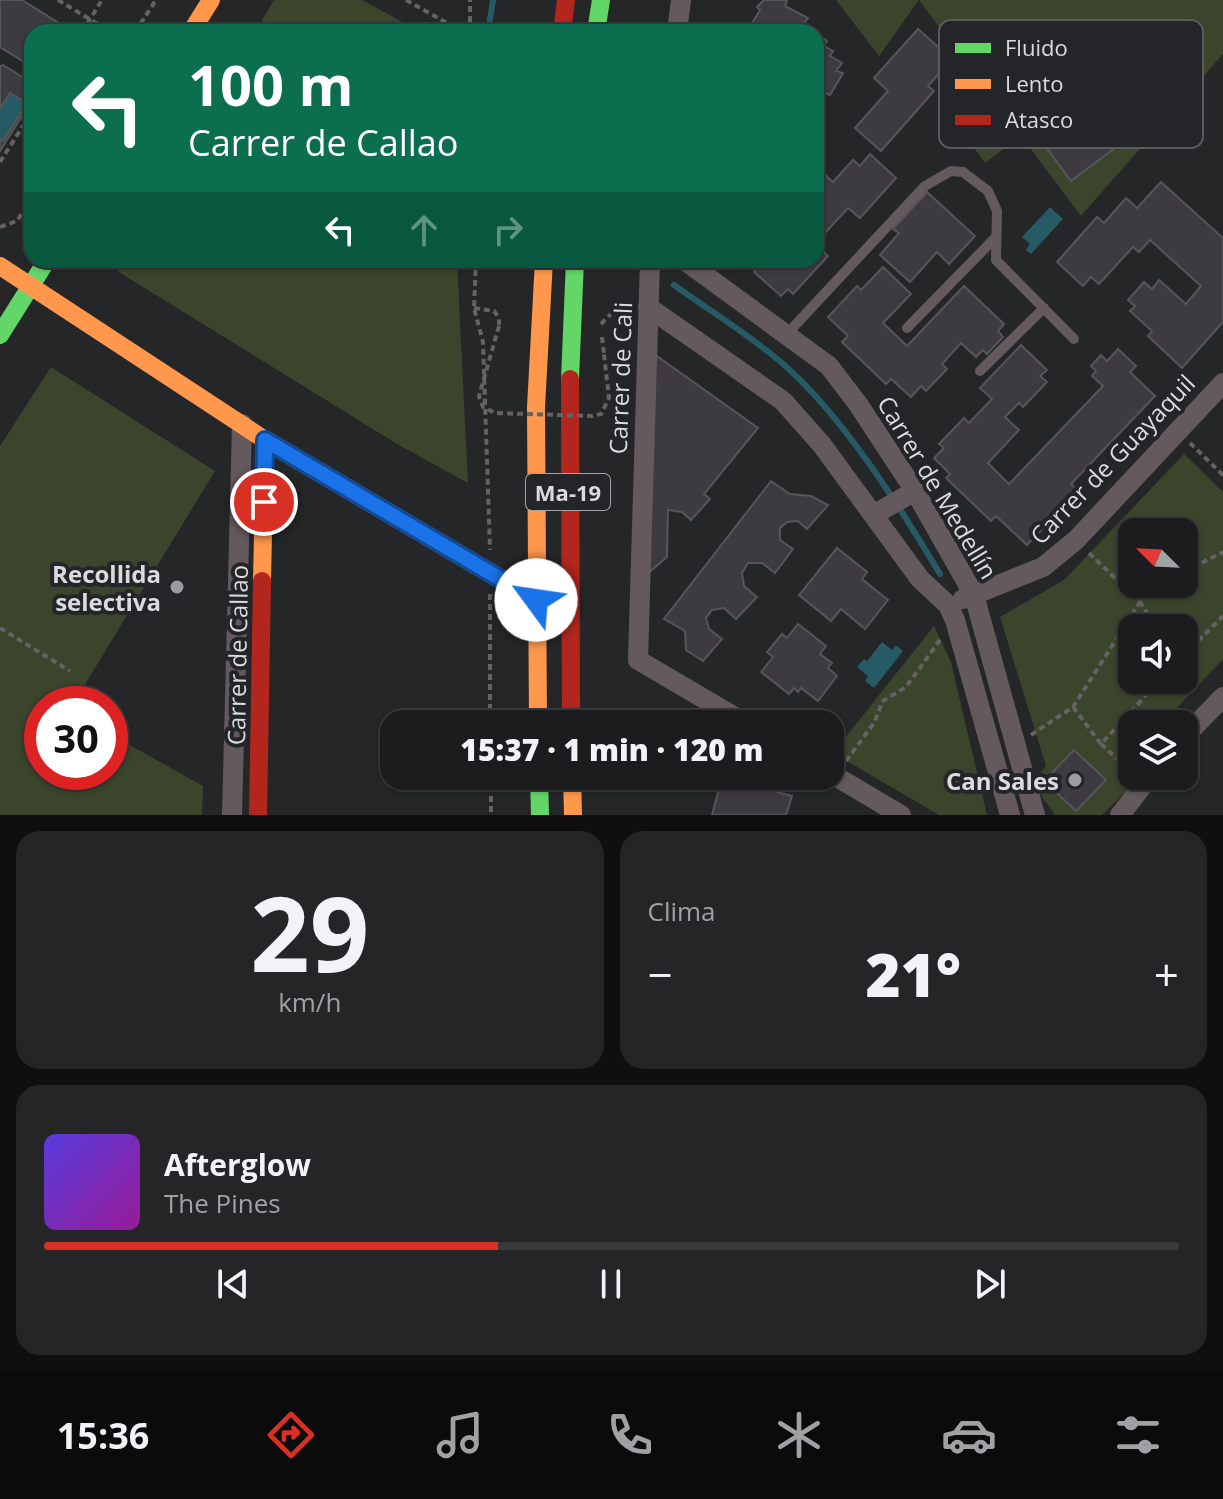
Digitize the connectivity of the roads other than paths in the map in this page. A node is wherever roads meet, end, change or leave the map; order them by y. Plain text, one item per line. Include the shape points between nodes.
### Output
1 (211, 0) edge
2 (566, 0) edge
3 (601, 0) edge
4 (681, 0) edge
5 (196, 24) edge
6 (563, 24) edge
7 (597, 24) edge
8 (678, 24) edge
9 (995, 238) junction
10 (0, 266) edge
11 (42, 268) edge
12 (544, 268) edge
13 (575, 268) edge
14 (650, 268) edge
15 (695, 268) edge
16 (30, 286) junction
17 (648, 307) junction
18 (1044, 308) junction
19 (907, 328) dead end
20 (0, 335) edge
21 (786, 335) junction
22 (1074, 339) dead end
23 (980, 371) dead end
24 (1223, 383) edge
25 (242, 424) junction
26 (265, 440) junction
27 (915, 491) junction
28 (875, 514) junction
29 (974, 595) junction
30 (536, 600) junction
31 (951, 612) junction
32 (1223, 697) edge
33 (538, 710) edge
34 (571, 710) edge
35 (723, 710) edge
36 (1198, 723) edge
37 (844, 781) edge
38 (539, 790) edge
39 (572, 790) edge
40 (1139, 790) edge
41 (232, 815) edge
42 (258, 815) edge
43 (540, 815) edge
44 (573, 815) edge
45 (901, 815) edge
46 (1010, 815) edge
47 (1035, 815) edge
48 (1120, 815) edge

1 - 5 main road
2 - 6 main road
3 - 7 main road
4 - 8 street
9 - 18 lane via 996,260
9 - 19 lane
9 - 21 lane via 997,211 988,191 963,172 941,174
10 - 16 main road
11 - 16 main road
12 - 30 main road, Ma-19 via 536,407
13 - 34 main road, Ma-19 via 568,413
14 - 17 street, Carrer de Cali
15 - 21 street, Carrer de Medellín
16 - 20 main road
16 - 25 main road
17 - 28 street via 783,401
17 - 35 street, Carrer de Cali via 638,660
18 - 22 lane
18 - 23 lane
21 - 27 street, Carrer de Medellín via 829,366
24 - 29 street, Carrer de Guayaquil via 1076,540 1043,567
25 - 26 main road
25 - 41 street
26 - 30 street
26 - 42 main road, Carrer de Callao
27 - 28 street
27 - 29 street, Carrer de Medellín
28 - 31 street via 920,579
29 - 31 street, Carrer de Guayaquil
29 - 47 street, Carrer de Medellín
30 - 33 main road, Ma-19
31 - 46 street
32 - 36 street
37 - 45 street
38 - 43 main road
39 - 44 main road
40 - 48 street

